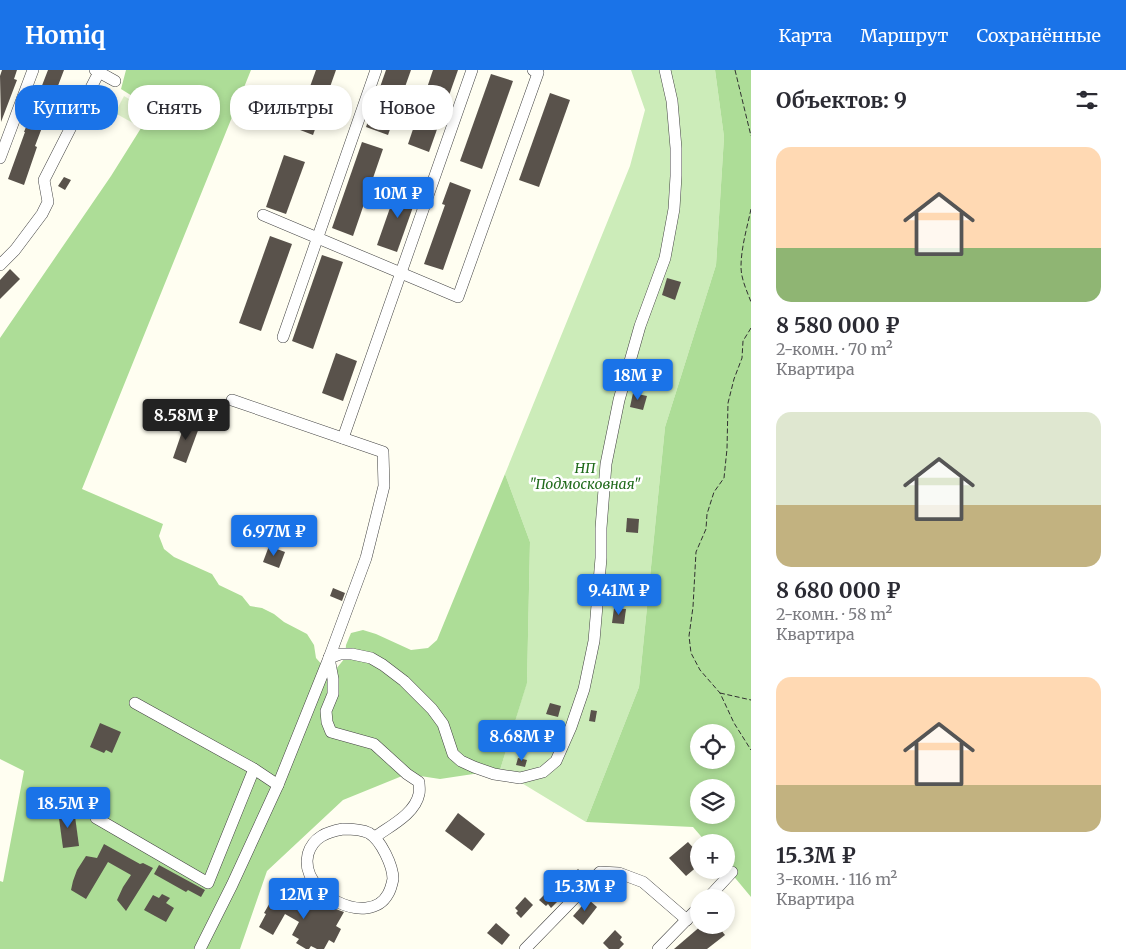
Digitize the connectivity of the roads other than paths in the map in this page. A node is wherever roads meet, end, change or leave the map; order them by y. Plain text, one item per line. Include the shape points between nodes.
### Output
1 (33, 70) edge
2 (376, 70) edge
3 (472, 70) edge
4 (533, 70) edge
5 (665, 70) edge
6 (96, 74) edge
7 (115, 81) dead end
8 (0, 158) edge
9 (263, 215) dead end
10 (318, 238) junction
11 (0, 265) edge
12 (401, 272) junction
13 (283, 337) dead end
14 (232, 400) dead end
15 (343, 438) junction
16 (329, 658) junction
17 (135, 703) dead end
18 (254, 769) junction
19 (278, 785) junction
20 (96, 818) dead end
21 (375, 838) junction
22 (726, 879) edge
23 (716, 889) edge
24 (690, 917) edge
25 (687, 920) junction
26 (200, 949) edge
27 (525, 949) edge
28 (658, 949) edge

1 - 8 street
2 - 10 street
3 - 12 street
4 - 12 street via 538,72 458,297
5 - 16 street via 672,101 676,148 674,209 665,258 640,326 606,464 594,641 584,689 556,761 543,772 520,778 474,768 453,754 443,724 432,709 383,665 371,658 352,654
6 - 7 street
6 - 11 street via 44,180 48,202 42,214
9 - 10 street
10 - 12 street
10 - 13 street
12 - 15 street
14 - 15 street
15 - 16 street via 383,452 384,486 366,558
16 - 19 street
16 - 21 street via 334,679 333,694 326,711 331,732 374,744 419,782 415,805
17 - 18 street
18 - 19 street
18 - 20 street via 208,884
19 - 26 street
21 - 21 street via 390,865 393,878 388,896 381,902 373,907 354,907 333,900 315,885 307,858 310,848 321,836 331,831 352,829 368,832
22 - 23 street
24 - 25 street
25 - 27 street via 643,882 620,873 600,872
25 - 28 street

